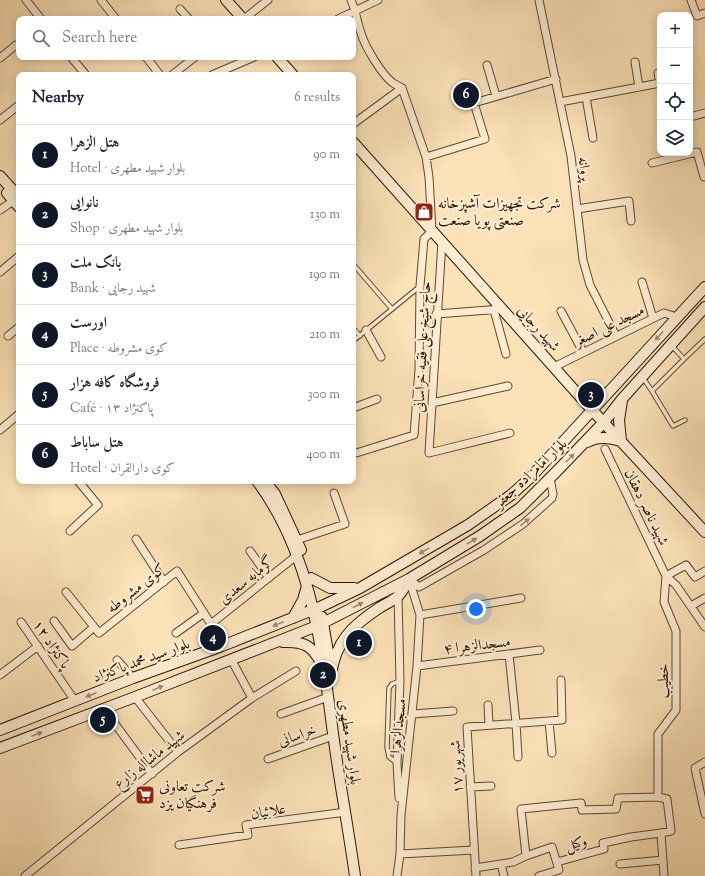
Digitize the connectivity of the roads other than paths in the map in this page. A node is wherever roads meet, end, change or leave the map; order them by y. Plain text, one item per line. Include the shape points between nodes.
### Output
1 (26, 0) edge
2 (101, 0) edge
3 (226, 0) edge
4 (268, 0) edge
5 (351, 0) edge
6 (378, 0) edge
7 (539, 0) edge
8 (691, 0) edge
9 (180, 9) dead end
10 (356, 11) junction
11 (705, 13) edge
12 (39, 16) edge
13 (114, 16) edge
14 (186, 16) edge
15 (241, 16) edge
16 (248, 16) edge
17 (345, 16) edge
18 (16, 45) dead end
19 (0, 58) edge
20 (74, 60) edge
21 (148, 60) edge
22 (192, 60) edge
23 (247, 60) edge
24 (280, 60) edge
25 (635, 62) dead end
26 (487, 65) dead end
27 (84, 72) edge
28 (158, 72) edge
29 (176, 72) edge
30 (219, 72) edge
31 (290, 72) edge
32 (556, 79) junction
33 (657, 84) edge
34 (639, 87) junction
35 (402, 88) junction
36 (496, 96) junction
37 (586, 97) junction
38 (560, 102) junction
39 (16, 107) edge
40 (705, 113) edge
41 (693, 116) edge
42 (0, 120) edge
43 (356, 122) edge
44 (593, 138) dead end
45 (356, 145) edge
46 (693, 153) edge
47 (677, 156) edge
48 (426, 157) junction
49 (652, 163) dead end
50 (0, 176) edge
51 (704, 177) edge
52 (0, 186) edge
53 (16, 200) edge
54 (16, 201) edge
55 (16, 202) edge
56 (577, 209) junction
57 (0, 210) edge
58 (631, 221) dead end
59 (432, 231) junction
60 (442, 241) junction
61 (16, 259) edge
62 (356, 267) edge
63 (0, 272) edge
64 (642, 282) dead end
65 (420, 286) junction
66 (705, 287) edge
67 (705, 307) edge
68 (392, 308) junction
69 (498, 310) junction
70 (561, 312) dead end
71 (436, 314) junction
72 (677, 317) junction
73 (653, 318) junction
74 (16, 329) edge
75 (366, 330) junction
76 (356, 331) edge
77 (8, 336) dead end
78 (360, 336) junction
79 (616, 336) junction
80 (356, 339) edge
81 (705, 339) edge
82 (671, 345) junction
83 (583, 352) junction
84 (506, 354) dead end
85 (381, 358) dead end
86 (684, 359) junction
87 (554, 367) junction
88 (642, 377) junction
89 (619, 381) junction
90 (508, 386) dead end
91 (630, 390) junction
92 (652, 391) junction
93 (577, 393) junction
94 (607, 393) junction
95 (377, 399) dead end
96 (622, 399) junction
97 (432, 403) junction
98 (356, 407) edge
99 (592, 410) junction
100 (16, 417) edge
101 (685, 420) dead end
102 (604, 422) junction
103 (580, 423) junction
104 (0, 430) edge
105 (510, 433) dead end
106 (621, 441) junction
107 (583, 445) junction
108 (605, 449) dead end
109 (356, 453) edge
110 (550, 478) junction
111 (80, 484) edge
112 (266, 484) edge
113 (267, 484) edge
114 (334, 493) dead end
115 (70, 531) dead end
116 (705, 532) edge
117 (136, 539) dead end
118 (297, 540) junction
119 (250, 551) dead end
120 (296, 556) junction
121 (705, 571) edge
122 (666, 576) junction
123 (269, 578) junction
124 (409, 579) junction
125 (309, 581) junction
126 (164, 582) junction
127 (360, 588) junction
128 (66, 592) dead end
129 (398, 596) junction
130 (521, 598) dead end
131 (704, 601) edge
132 (691, 606) junction
133 (317, 608) junction
134 (204, 613) junction
135 (420, 615) junction
136 (293, 618) junction
137 (54, 621) dead end
138 (21, 622) dead end
139 (211, 624) junction
140 (320, 624) junction
141 (705, 627) edge
142 (97, 630) junction
143 (176, 633) dead end
144 (279, 642) junction
145 (38, 646) junction
146 (222, 646) junction
147 (540, 650) dead end
148 (509, 654) junction
149 (231, 659) junction
150 (117, 660) dead end
151 (417, 666) junction
152 (296, 671) dead end
153 (328, 672) junction
154 (0, 675) edge
155 (133, 678) junction
156 (561, 680) dead end
157 (400, 681) junction
158 (109, 688) junction
159 (135, 697) junction
160 (328, 697) junction
161 (252, 698) junction
162 (75, 701) junction
163 (117, 704) junction
164 (488, 705) dead end
165 (104, 709) junction
166 (453, 711) dead end
167 (281, 714) dead end
168 (413, 714) junction
169 (549, 721) junction
170 (516, 723) junction
171 (489, 725) junction
172 (0, 730) edge
173 (334, 736) junction
174 (0, 748) edge
175 (178, 752) junction
176 (552, 753) dead end
177 (518, 757) dead end
178 (268, 759) dead end
179 (705, 762) edge
180 (397, 763) junction
181 (152, 774) junction
182 (491, 786) dead end
183 (470, 787) junction
184 (658, 797) junction
185 (346, 812) junction
186 (705, 814) edge
187 (401, 815) junction
188 (661, 833) junction
189 (180, 845) dead end
190 (474, 850) junction
191 (400, 854) junction
192 (526, 856) junction
193 (663, 860) junction
194 (557, 862) junction
195 (501, 864) junction
196 (620, 864) dead end
197 (475, 868) junction
198 (25, 876) edge
199 (355, 876) edge
200 (361, 876) edge
201 (397, 876) edge
202 (476, 876) edge
203 (504, 876) edge
204 (539, 876) edge
205 (664, 876) edge

1 - 12 street
2 - 13 street
3 - 15 main road
4 - 16 street
5 - 10 street
6 - 10 street
7 - 32 street, پروانه
8 - 11 street via 697,16
9 - 14 street
10 - 17 street
10 - 35 street via 361,34 371,55 394,84
18 - 19 street
20 - 27 street
21 - 28 street
22 - 29 street
23 - 30 street
24 - 31 main road
25 - 34 street
26 - 36 street
32 - 36 street
32 - 38 street, پروانه
33 - 34 street
34 - 37 street
35 - 43 street
35 - 48 street
36 - 48 street via 474,103 485,139
37 - 38 street
37 - 44 street
38 - 56 street, پروانه via 571,156
39 - 42 street
40 - 41 street
45 - 59 main road, شهید رجایی
46 - 51 street via 697,152
47 - 49 street
48 - 59 street
50 - 53 main road
52 - 54 main road
55 - 57 street
56 - 58 street via 629,201
56 - 79 street, پروانه via 583,260 590,285
59 - 60 main road, شهید رجایی
59 - 65 street, حاج شیخ علی فقیه خراسانی via 424,239
60 - 69 main road, شهید رجایی
60 - 71 street, حاج شیخ علی فقیه خراسانی
61 - 63 street
62 - 68 lane
64 - 73 street
65 - 68 lane
65 - 109 street, حاج شیخ علی فقیه خراسانی via 419,369 414,435
66 - 72 main road, بلوار امامزاده جعفر
67 - 82 main road, بلوار امامزاده جعفر
68 - 75 lane
69 - 71 street
69 - 84 street
69 - 87 main road, شهید رجایی
70 - 83 street
71 - 97 street, حاج شیخ علی فقیه خراسانی
72 - 73 street, مسجد علی اصغر via 664,313
72 -> 89 main road, بلوار امامزاده جعفر
73 - 79 street, مسجد علی اصغر
74 - 77 street
75 - 78 lane
75 - 85 street
76 - 78 lane
78 - 80 lane
79 - 83 street, مسجد علی اصغر
81 - 86 lane
82 - 86 lane
82 - 88 main road, بلوار امامزاده جعفر
83 - 87 street, مسجد علی اصغر
86 - 92 lane
87 - 93 main road, شهید رجایی
88 - 91 main road, بلوار امامزاده جعفر
88 - 92 lane
89 - 91 main road via 617,386 620,391
89 - 94 main road, بلوار امامزاده جعفر
90 - 97 street
91 - 96 main road, بلوار امامزاده جعفر
92 - 101 lane via 672,426
93 - 94 main road
93 - 99 main road, شهید رجایی
93 - 103 main road via 581,402
94 - 99 main road, بلوار امامزاده جعفر
95 - 98 street
96 - 102 main road, بلوار امامزاده جعفر
96 - 106 main road via 619,420
97 - 105 street, حاج شیخ علی فقیه خراسانی via 429,453
99 - 102 main road, شهید رجایی
99 - 103 main road, بلوار امامزاده جعفر
100 - 104 street
102 - 106 main road, شهید رجایی
102 - 107 main road, بلوار امامزاده جعفر
103 -> 127 main road, بلوار امامزاده جعفر via 530,478 511,494 468,525
106 - 107 main road via 601,438
106 - 116 main road, شهید رجایی
110 -> 107 main road, بلوار امامزاده جعفر
108 - 122 street, شهید ناصر دهقان
124 -> 110 main road, بلوار امامزاده جعفر via 480,536 520,508
124 -> 110 street via 419,587 484,550 522,524 552,498
111 - 115 street via 98,505
112 - 120 main road, بلوار شهید مطهری
113 - 118 main road, بلوار شهید مطهری via 275,494
114 - 118 street via 344,524
117 - 126 street
118 - 125 main road, بلوار شهید مطهری
119 - 123 street
120 - 123 street, گرمابه سعدی
120 - 125 main road, بلوار شهید مطهری
121 - 122 street via 696,577 686,565
122 - 132 street
122 - 184 street, خطیب via 664,602 676,631 676,710 658,734
123 - 139 street, گرمابه سعدی
124 - 129 main road
124 - 135 street, مسجدالزهرا
140 -> 124 main road, بلوار امامزاده جعفر
125 - 127 main road via 330,588
125 - 133 main road, بلوار شهید مطهری
125 - 136 main road via 303,600
126 - 134 street, کوی مشروطه via 177,571
126 - 142 street, کوی مشروطه
127 - 133 main road, بلوار امامزاده جعفر
128 - 142 street
129 - 153 main road via 349,631
129 - 157 street
130 - 135 street
131 - 132 street
132 - 141 street
133 - 136 main road, بلوار سید محمد پاکنژاد
133 - 140 main road, بلوار شهید مطهری
134 - 139 street, کوی مشروطه
134 - 143 street
135 - 151 street, مسجدالزهرا
136 -> 146 main road, بلوار سید محمد پاکنژاد
137 - 142 street, کوی مشروطه via 72,646
138 - 145 street, پاکنژاد ۱۲
139 - 146 street, کوی مشروطه
140 - 144 main road, بلوار سید محمد پاکنژاد
140 - 153 main road, بلوار شهید مطهری
144 - 149 main road, بلوار سید محمد پاکنژاد
144 - 153 main road via 294,641 307,645
145 - 154 street
145 - 162 street, پاکنژاد ۱۲
146 - 155 main road, بلوار سید محمد پاکنژاد
147 - 148 street, مسجدالزهرا ۴
148 - 151 street, مسجدالزهرا ۴
148 - 170 street
159 -> 149 main road, بلوار سید محمد پاکنژاد
149 - 161 street
150 - 155 street
151 - 168 street, مسجدالزهرا
152 - 161 street, شهید ماشااله زارع
153 - 160 main road, بلوار شهید مطهری
153 - 200 main road, بلوار شهید مطهری
155 - 158 main road, بلوار سید محمد پاکنژاد
156 - 169 street, ۱۷ شهریور via 562,720
157 - 180 street
157 - 180 lane via 389,688 387,747 389,757
158 -> 162 main road, بلوار سید محمد پاکنژاد
158 - 163 main road
159 - 163 main road, بلوار سید محمد پاکنژاد
159 - 175 street
160 - 167 street
160 - 173 main road, بلوار شهید مطهری
161 - 175 street, شهید ماشااله زارع
162 - 172 main road, بلوار سید محمد پاکنژاد
163 - 165 main road, بلوار سید محمد پاکنژاد
164 - 171 street
174 -> 165 main road, بلوار سید محمد پاکنژاد
165 - 181 street
166 - 168 street
168 - 187 street, مسجدالزهرا
169 - 170 street, ۱۷ شهریور
169 - 176 street
170 - 171 street, ۱۷ شهریور
170 - 177 street
171 - 183 street, ۱۷ شهریور via 467,727
173 - 178 street, خراسانی
173 - 185 main road, بلوار شهید مطهری
175 - 181 street, شهید ماشااله زارع
179 - 186 street via 695,768
180 - 187 street
181 - 198 street, شهید ماشااله زارع
182 - 183 street
183 - 190 street, ۱۷ شهریور
184 - 188 street via 667,799 671,832
184 - 192 street via 618,798 616,809 582,810 581,803 521,809
185 - 189 street, علائیان via 246,826 248,835
185 - 199 main road, بلوار شهید مطهری
187 - 191 street, مسجدالزهرا
188 - 193 street
188 - 194 street, وکیل via 603,843 604,849
190 - 191 street
190 - 197 street, ۱۷ شهریور
191 - 201 street, مسجدالزهرا
192 - 194 street, وکیل via 552,847
192 - 195 street, وکیل
193 - 196 street
193 - 205 street
194 - 204 street via 559,870
195 - 197 street, وکیل
195 - 203 street
197 - 202 street, ۱۷ شهریور

